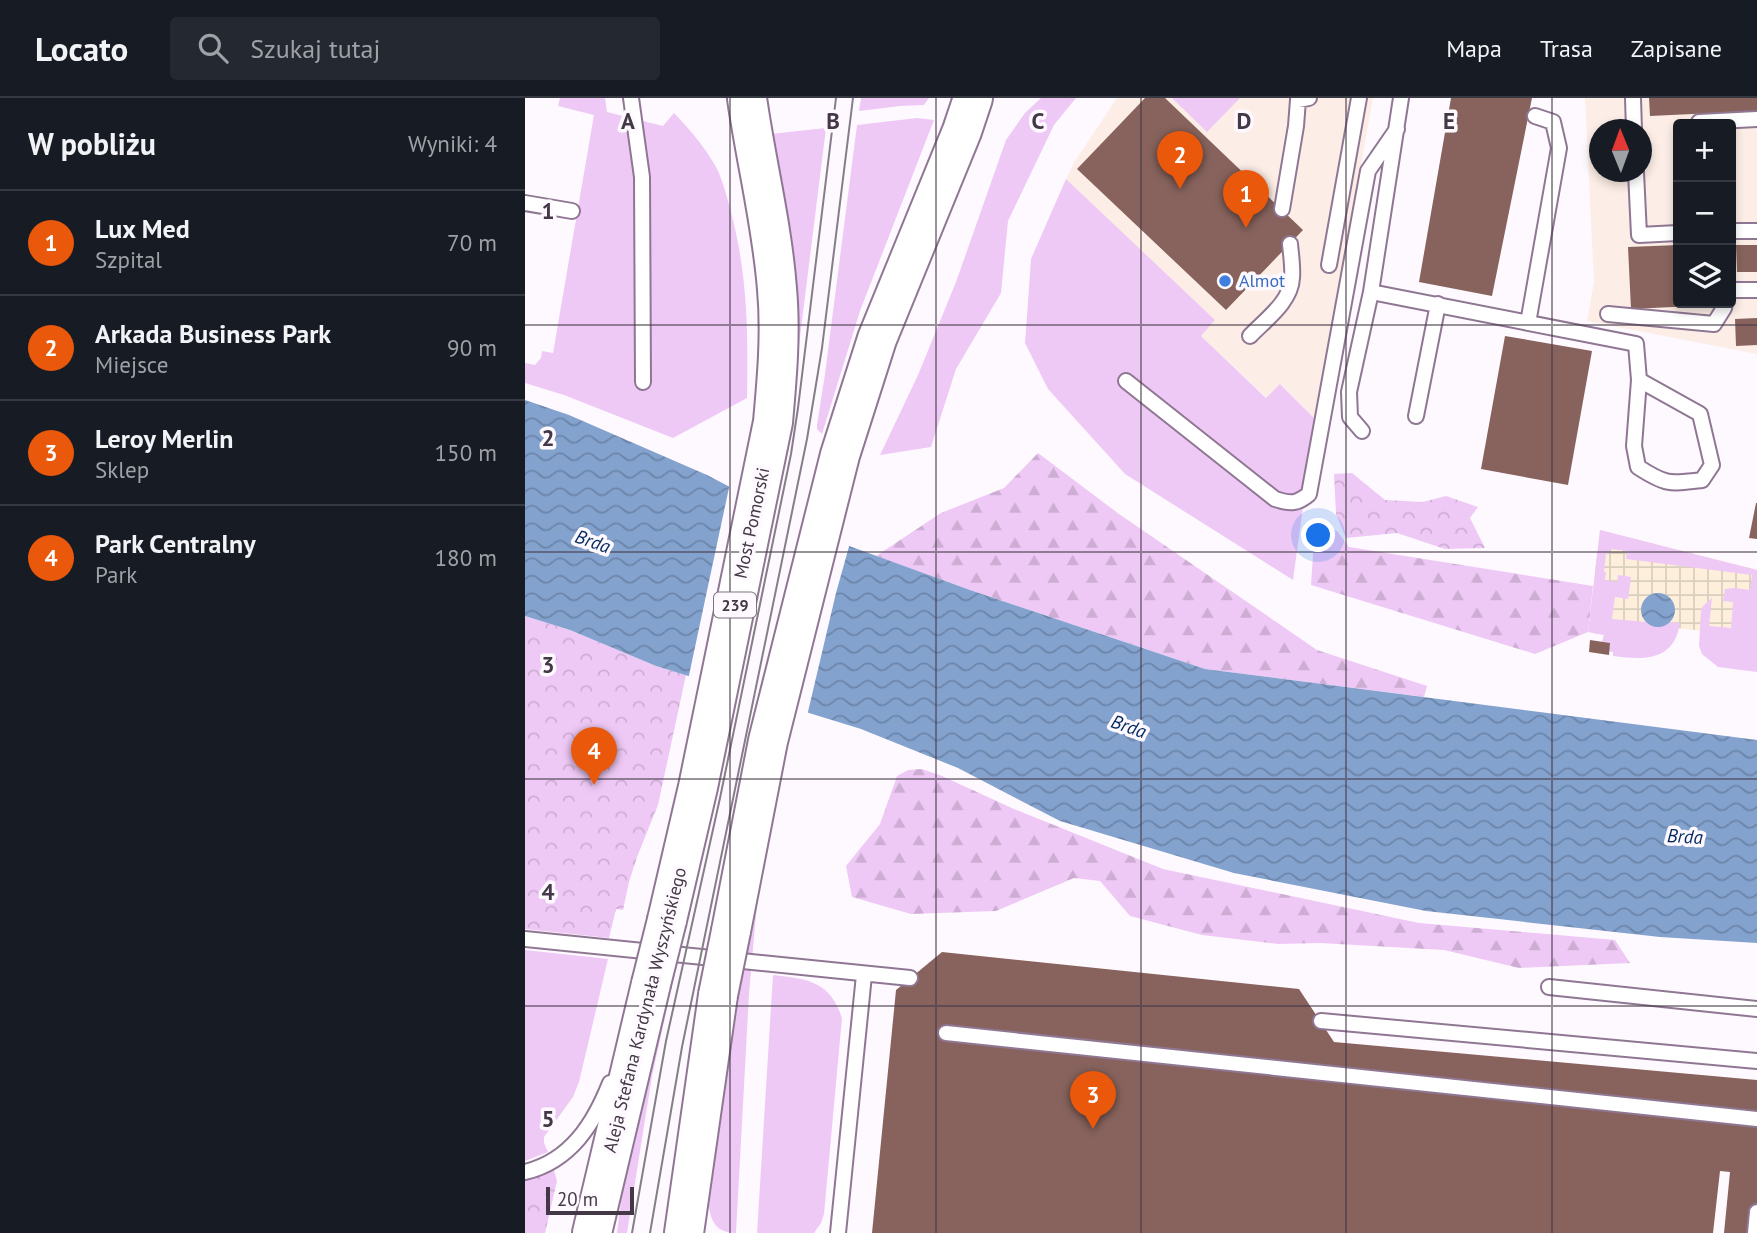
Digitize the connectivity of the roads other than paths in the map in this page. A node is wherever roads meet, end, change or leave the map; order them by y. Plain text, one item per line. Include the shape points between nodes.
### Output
1 (631, 98) edge
2 (747, 98) edge
3 (973, 98) edge
4 (1309, 98) edge
5 (1359, 98) edge
6 (1401, 98) edge
7 (1633, 98) edge
8 (1535, 116) dead end
9 (1634, 119) edge
10 (1757, 119) edge
11 (1736, 120) edge
12 (1397, 128) junction
13 (1636, 182) edge
14 (525, 203) edge
15 (1282, 209) dead end
16 (572, 211) dead end
17 (1736, 231) edge
18 (1757, 231) edge
19 (1673, 233) edge
20 (1290, 244) dead end
21 (1329, 265) dead end
22 (1736, 290) edge
23 (1757, 290) edge
24 (1371, 292) junction
25 (1438, 304) junction
26 (1724, 308) edge
27 (1608, 314) dead end
28 (1528, 323) junction
29 (1250, 336) dead end
30 (1639, 380) junction
31 (1126, 381) dead end
32 (643, 382) dead end
33 (1416, 416) dead end
34 (1361, 432) dead end
35 (698, 787) joint
36 (525, 939) edge
37 (864, 975) junction
38 (911, 978) dead end
39 (651, 985) junction
40 (1549, 987) dead end
41 (1757, 1009) edge
42 (1321, 1021) dead end
43 (946, 1033) dead end
44 (1757, 1061) edge
45 (1757, 1119) edge
46 (525, 1172) edge
47 (1757, 1212) edge
48 (592, 1233) edge
49 (684, 1233) edge
50 (838, 1233) edge
51 (1755, 1233) edge

1 - 32 lane via 642,177
2 - 35 main road, Most Pomorski / 239 via 777,289 773,422
3 - 49 main road, bridge via 877,339 840,455 768,741 718,995
4 - 15 lane via 1298,100
5 - 21 lane
6 - 12 lane
7 - 9 lane
8 - 28 lane via 1553,122 1559,148
10 - 11 lane
12 - 24 lane
12 - 31 lane via 1368,171 1309,494 1288,503 1275,499
13 - 19 lane via 1639,235
14 - 16 lane
17 - 18 lane
20 - 29 lane via 1291,288
22 - 23 lane
24 - 25 lane
24 - 34 lane via 1349,392 1350,417
25 - 28 lane
25 - 33 lane
26 - 27 lane via 1714,324
28 - 30 lane via 1636,344
30 - 30 lane via 1633,446 1638,467 1672,484 1702,480 1712,465 1700,414
35 - 39 main road, Aleja Stefana Kardynała Wyszyńskiego / 239, bridge
36 - 37 lane
37 - 38 lane
37 - 50 lane
39 - 46 lane via 594,1119 573,1145 552,1161
39 - 48 main road, Aleja Stefana Kardynała Wyszyńskiego / 239
40 - 41 lane
42 - 44 lane
43 - 45 lane
47 - 51 lane

